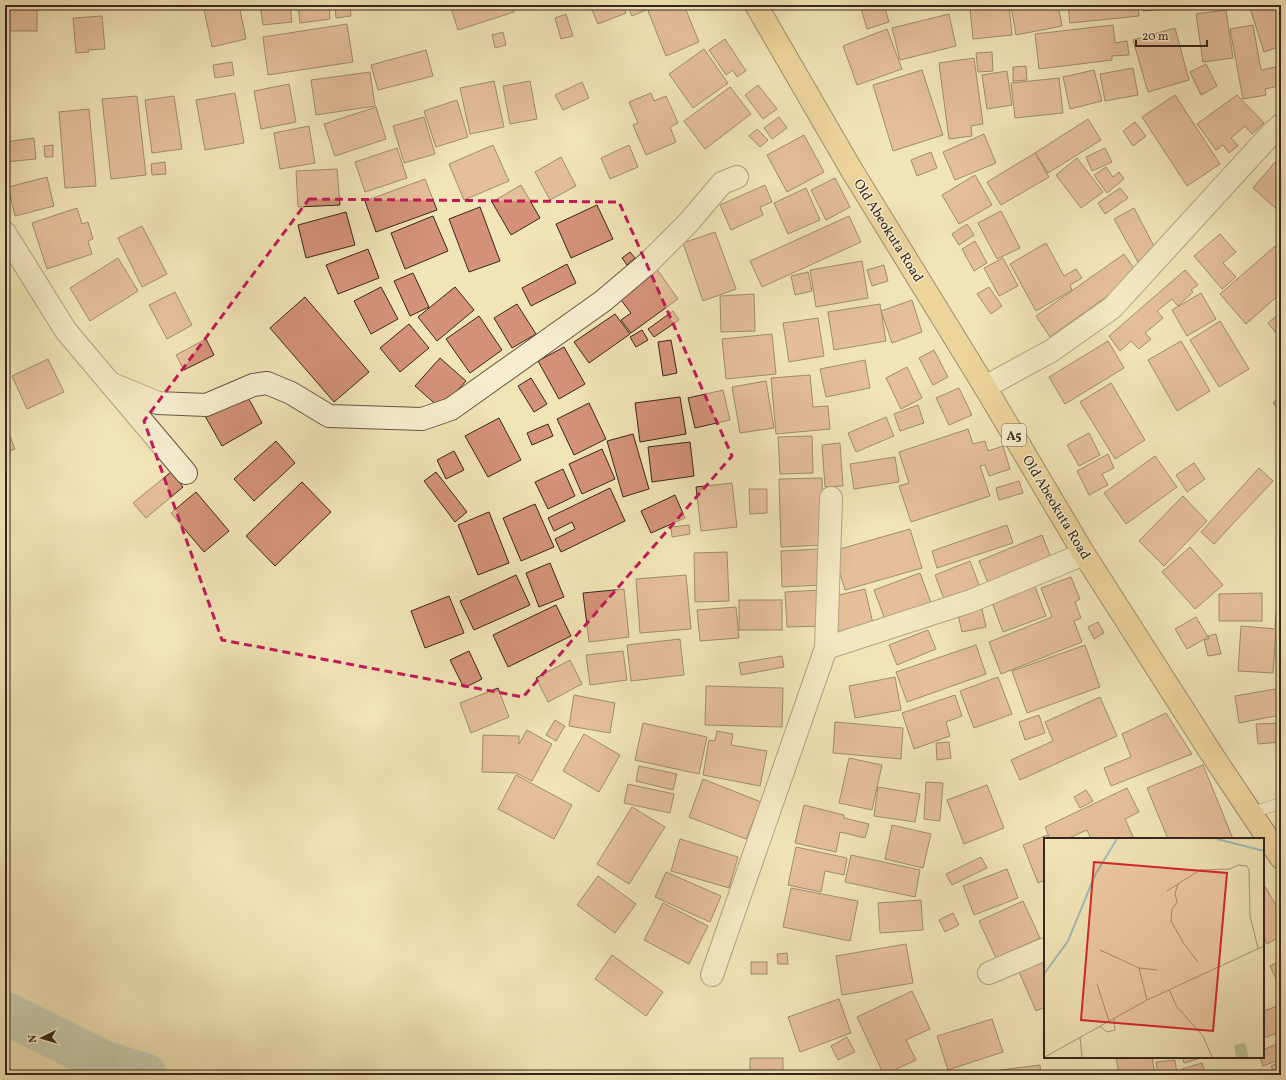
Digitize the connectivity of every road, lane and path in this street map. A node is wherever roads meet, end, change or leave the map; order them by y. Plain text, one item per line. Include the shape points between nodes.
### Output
1 (756, 5) edge
2 (1281, 125) edge
3 (737, 177) dead end
4 (5, 233) edge
5 (110, 383) junction
6 (985, 387) junction
7 (186, 474) dead end
8 (831, 498) dead end
9 (1084, 554) junction
10 (826, 648) junction
11 (1281, 802) edge
12 (1251, 813) junction
13 (1273, 853) edge
14 (1044, 949) edge
15 (989, 973) dead end
16 (712, 976) dead end

1 - 6 highway, Old Abeokuta Road / A5 via 851,169
2 - 6 street via 1112,308 1051,351
3 - 5 street via 722,183 689,222 649,262 603,301 451,409 422,419 329,416 291,393 267,383 253,385 206,405 158,403
4 - 5 street via 66,331
5 - 7 street
6 - 9 highway, Old Abeokuta Road / A5
8 - 10 street
9 - 10 street via 971,601
9 - 12 highway, Old Abeokuta Road / A5
10 - 16 street
11 - 12 lane
12 - 13 highway, Old Abeokuta Road / A5
14 - 15 street

